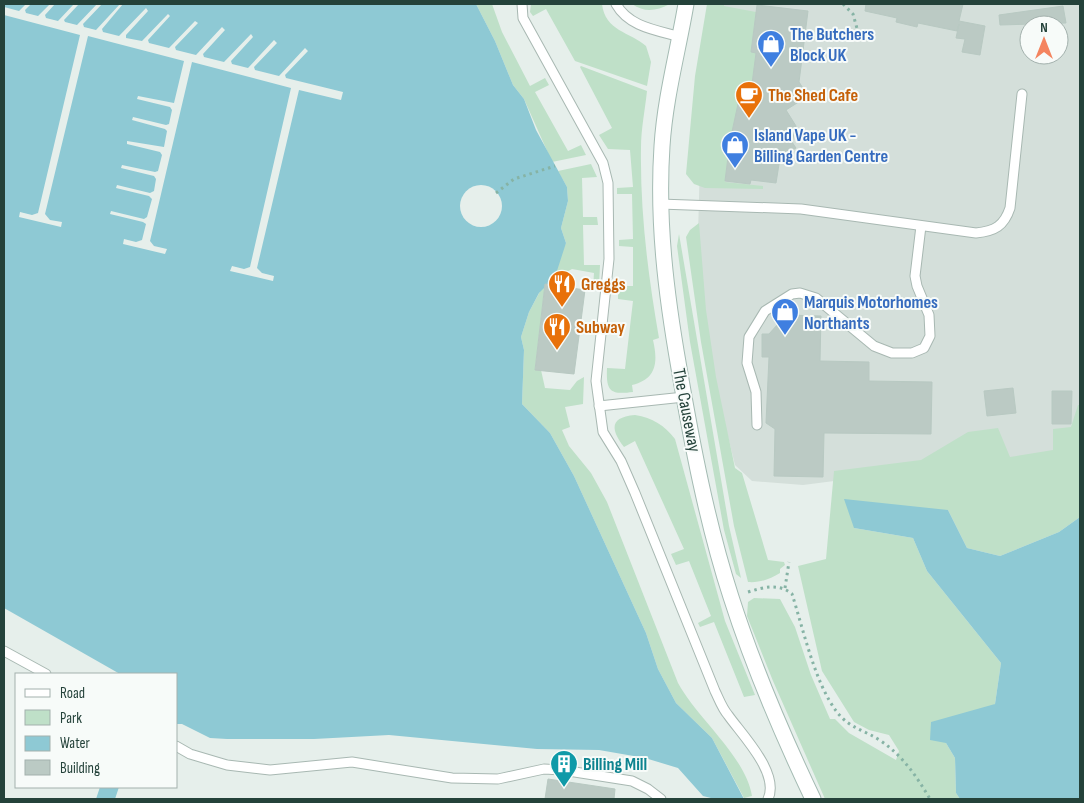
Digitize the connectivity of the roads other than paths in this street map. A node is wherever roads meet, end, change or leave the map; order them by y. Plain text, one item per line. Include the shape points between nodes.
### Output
1 (522, 4) edge
2 (616, 4) edge
3 (686, 4) edge
4 (680, 37) junction
5 (1022, 94) dead end
6 (660, 204) junction
7 (921, 226) junction
8 (684, 397) junction
9 (599, 406) junction
10 (757, 425) dead end
11 (4, 651) edge
12 (44, 673) edge
13 (178, 747) edge
14 (661, 799) edge
15 (768, 799) edge
16 (813, 799) edge

1 - 9 lane via 523,18 603,163 608,183 608,291 598,353 596,380
2 - 4 lane via 623,16 640,26
3 - 4 street, The Causeway
4 - 6 street, The Causeway via 662,145
5 - 7 lane via 1010,208 1000,227 976,233
6 - 7 lane via 801,209
6 - 8 street, The Causeway via 664,270
7 - 10 lane via 916,286 930,315 930,336 924,348 912,353 892,353 874,346 816,298 792,294 765,311 749,337 747,363 756,392
8 - 9 lane
8 - 16 street, The Causeway via 711,526 731,596 760,678
9 - 15 lane via 603,432 650,526 715,691 726,713 763,764 768,776
11 - 12 lane
13 - 14 lane via 227,765 270,770 352,762 452,778 498,779 544,769 562,770 632,781

